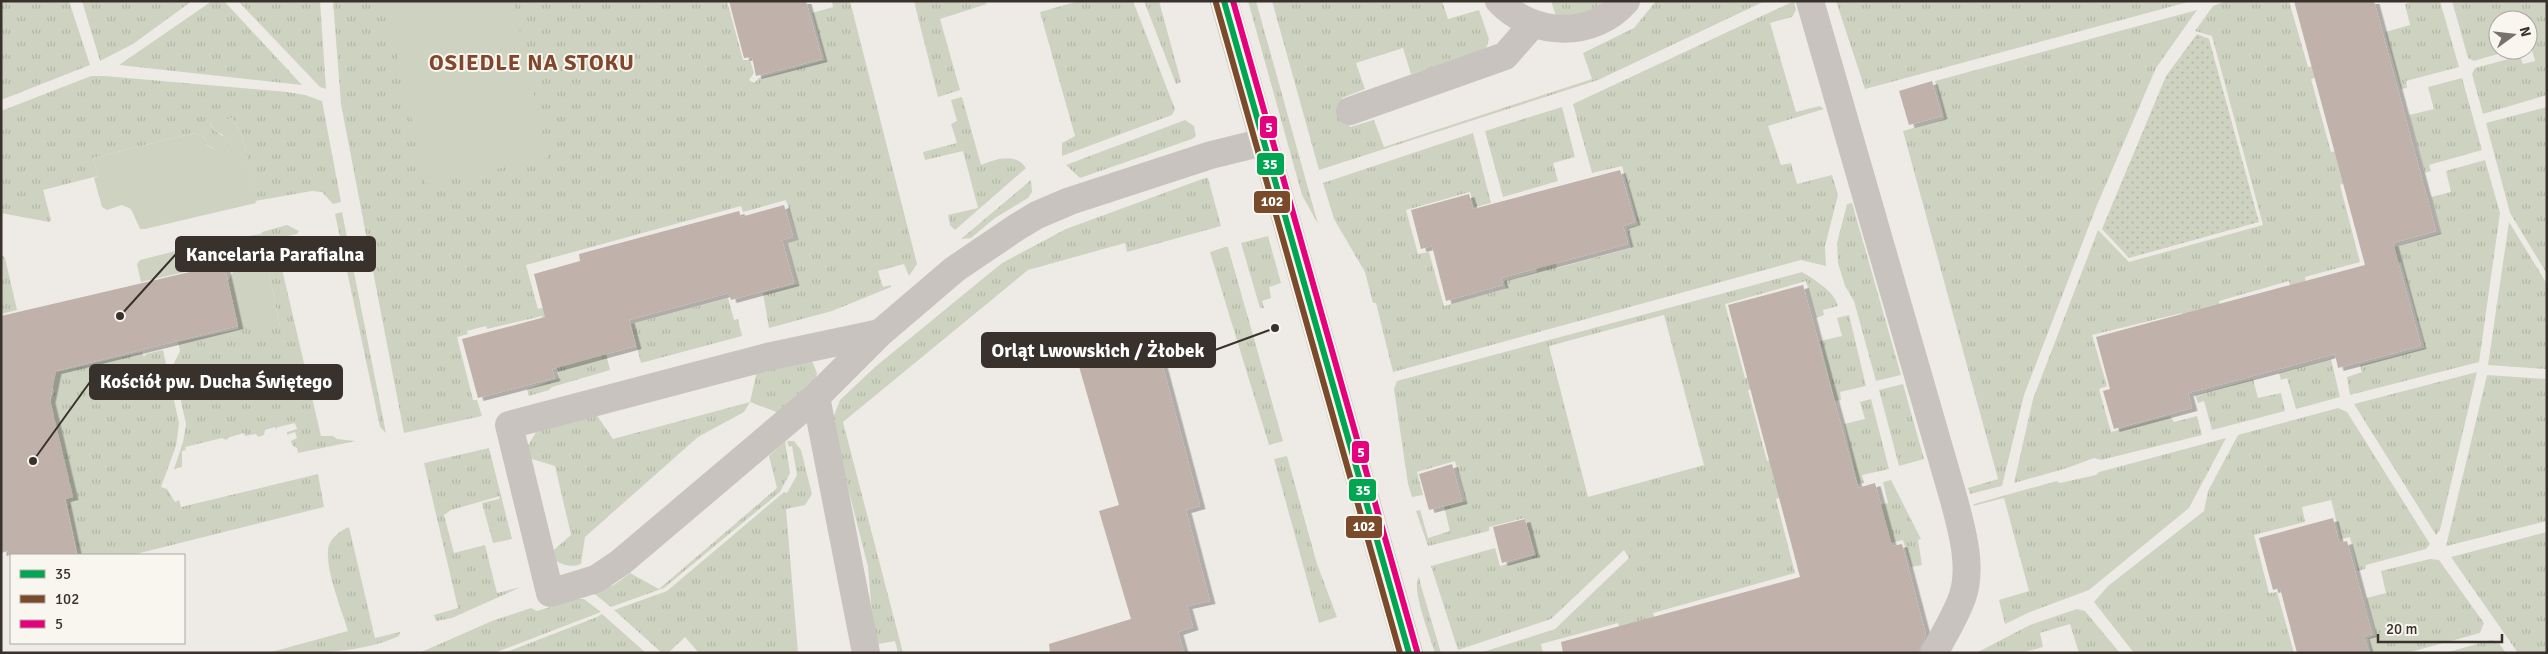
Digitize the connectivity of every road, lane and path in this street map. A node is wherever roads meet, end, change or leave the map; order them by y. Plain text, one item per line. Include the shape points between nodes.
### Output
1 (1224, 1) edge
2 (1499, 1) edge
3 (1626, 1) edge
4 (1810, 1) edge
5 (1533, 24) junction
6 (1350, 111) dead end
7 (1264, 142) junction
8 (880, 333) junction
9 (816, 397) junction
10 (866, 653) edge
11 (1409, 653) edge
12 (1934, 653) edge

1 - 7 street
2 - 5 street via 1510,12
3 - 5 street via 1618,11 1591,25 1562,30
4 - 12 street via 1962,534 1966,566 1964,590
5 - 6 street via 1505,56
7 - 8 street via 1211,155 1037,215 955,269
7 - 11 street
8 - 9 street
8 - 9 street via 767,357 508,425 550,593 578,586 608,572
9 - 10 street

